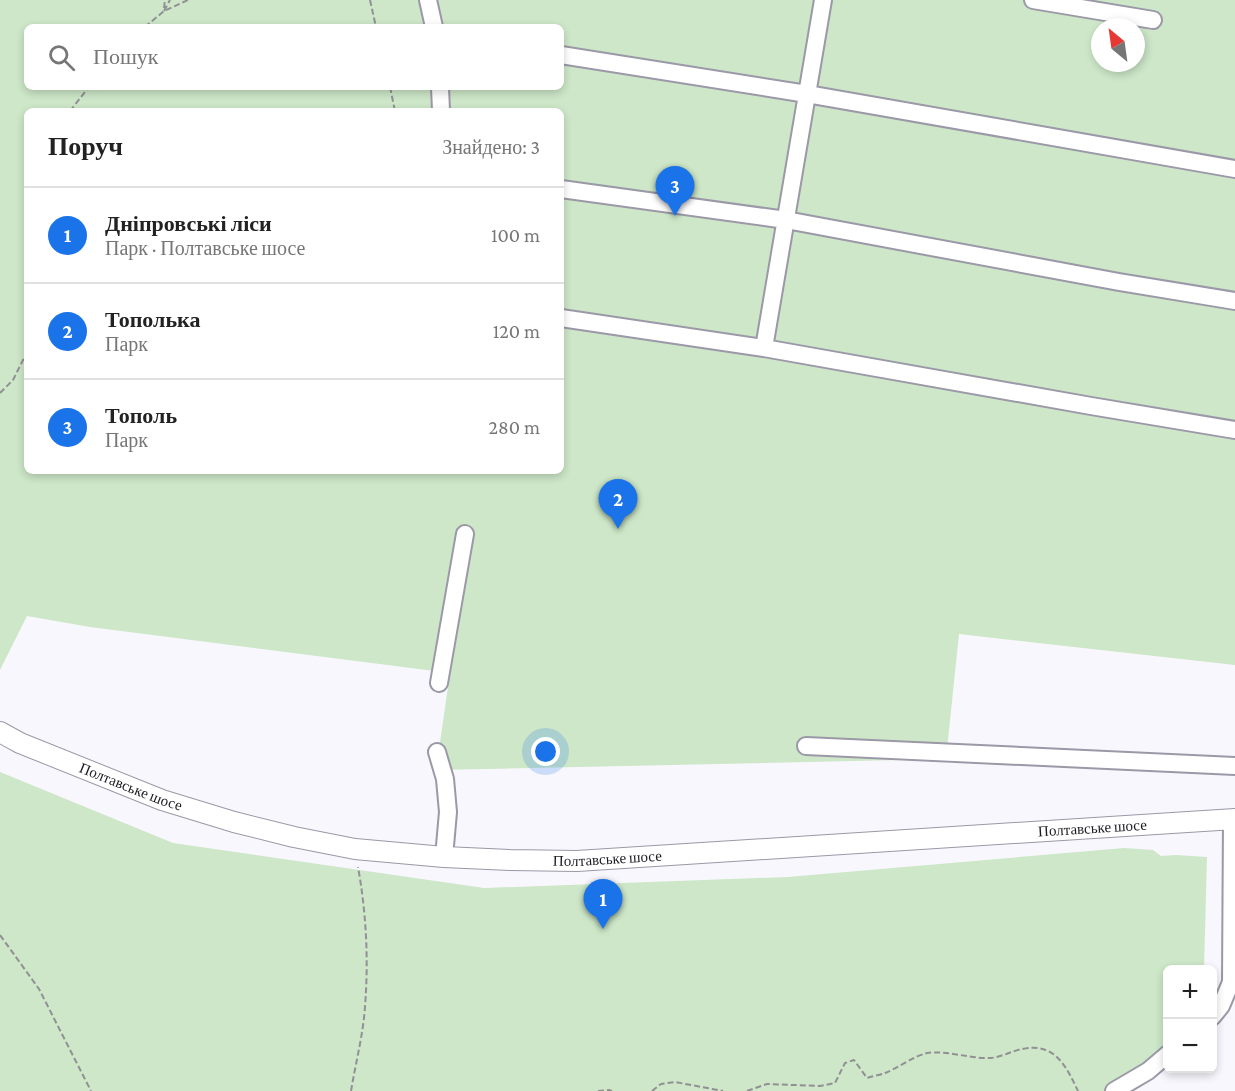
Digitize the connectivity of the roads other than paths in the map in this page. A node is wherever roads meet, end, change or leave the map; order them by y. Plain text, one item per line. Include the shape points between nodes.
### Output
1 (428, 0) edge
2 (823, 0) edge
3 (1033, 0) edge
4 (1153, 20) dead end
5 (433, 24) edge
6 (564, 55) edge
7 (440, 90) edge
8 (807, 94) junction
9 (441, 108) edge
10 (1235, 169) edge
11 (564, 189) edge
12 (786, 220) junction
13 (1235, 301) edge
14 (564, 318) edge
15 (764, 348) junction
16 (1235, 430) edge
17 (465, 534) dead end
18 (439, 683) dead end
19 (0, 732) edge
20 (806, 746) dead end
21 (437, 752) dead end
22 (1235, 766) edge
23 (1234, 819) edge
24 (444, 857) junction
25 (1217, 1011) edge
26 (1163, 1058) edge
27 (1114, 1091) edge

1 - 5 lane
2 - 8 lane
3 - 4 lane
6 - 8 lane
7 - 9 lane
8 - 10 lane
8 - 12 lane
11 - 12 lane
12 - 13 lane
12 - 15 lane
14 - 15 lane
15 - 16 lane
17 - 18 lane
19 - 24 main road, Полтавське шосе via 162,800 254,827 355,849
20 - 22 lane
21 - 24 lane via 448,812
23 - 24 main road, Полтавське шосе via 578,861
23 - 25 lane via 1231,982
26 - 27 lane

